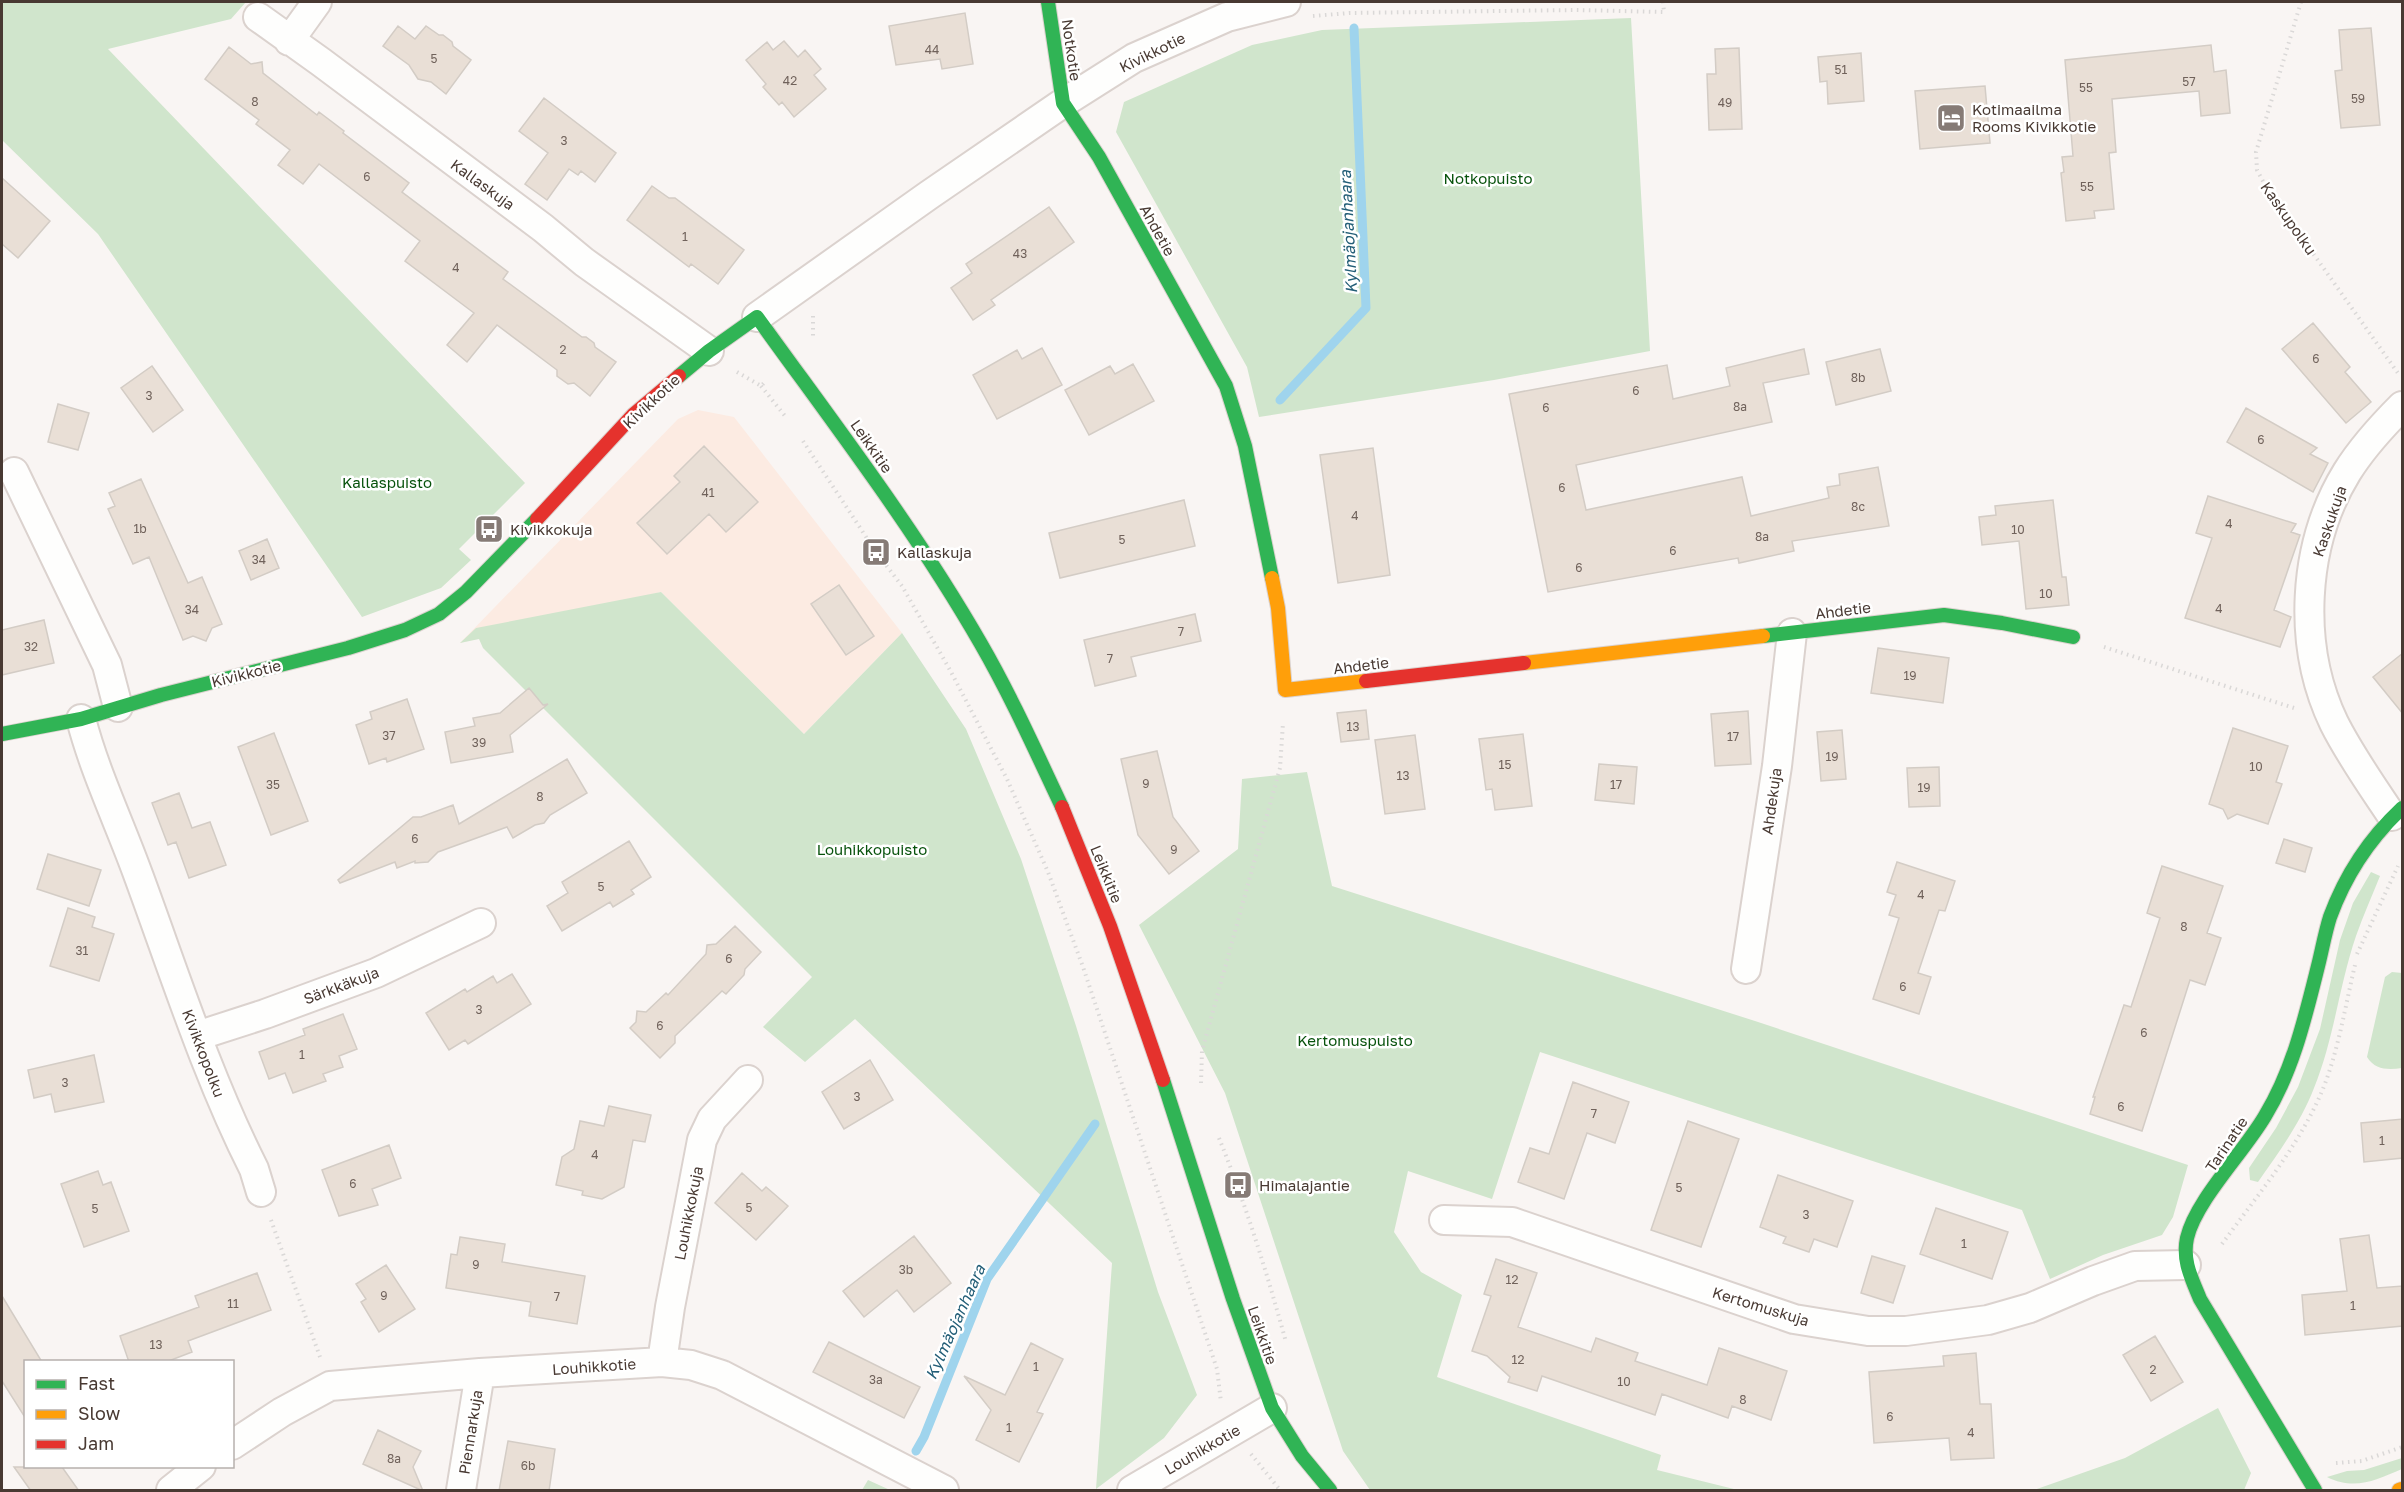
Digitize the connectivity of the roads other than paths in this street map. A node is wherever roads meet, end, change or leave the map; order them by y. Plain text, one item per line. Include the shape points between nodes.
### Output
1 (317, 2) edge
2 (1048, 2) edge
3 (1296, 9) edge
4 (258, 17) dead end
5 (290, 41) junction
6 (1063, 103) junction
7 (757, 317) junction
8 (709, 351) junction
9 (2403, 406) edge
10 (14, 472) dead end
11 (1792, 633) junction
12 (2073, 637) road end
13 (118, 707) junction
14 (81, 718) junction
15 (2, 734) edge
16 (2397, 812) edge
17 (481, 923) dead end
18 (1746, 969) dead end
19 (197, 1036) junction
20 (748, 1080) dead end
21 (261, 1192) road end
22 (1444, 1220) dead end
23 (2186, 1265) junction
24 (662, 1362) junction
25 (480, 1373) junction
26 (1272, 1408) junction
27 (234, 1444) edge
28 (200, 1468) edge
29 (171, 1491) edge
30 (461, 1491) edge
31 (944, 1491) edge
32 (1132, 1491) edge
33 (1330, 1491) edge
34 (2315, 1491) edge

1 - 5 street
2 - 6 street, Notkotie
3 - 6 street, Kivikkotie via 1227,17 1134,57
4 - 5 street, Kallaskuja
5 - 8 street, Kallaskuja
6 - 7 street, Kivikkotie
6 - 11 street, Ahdetie via 1099,157 1226,386 1245,446 1278,608 1285,690
7 - 8 street, Kivikkotie
7 - 26 street, Leikkitie via 899,513 955,601 1003,683 1045,770 1110,926
8 - 13 street, Kivikkotie via 634,414 466,592 440,614 348,648
9 - 16 street, Kaskukuja via 2362,451 2330,509 2314,560 2310,634 2318,679 2334,722 2363,773
10 - 13 street via 107,665
11 - 12 street, Ahdetie via 1944,615
11 - 18 street, Ahdekuja via 1777,766
13 - 14 street, Kivikkotie
14 - 15 street, Kivikkotie
14 - 19 street, Kivikkopolku
16 - 23 street, Tarinatie via 2357,861 2339,893 2287,1072 2244,1150 2196,1213 2187,1239
17 - 19 street, Särkkäkuja via 376,973
19 - 21 street, Kivikkopolku
20 - 24 street, Louhikkokuja via 712,1119 702,1140
22 - 23 street, Kertomuskuja via 1512,1222 1794,1319 1868,1331 1906,1331 1988,1320 2030,1308 2135,1266
23 - 34 street, Tarinatie via 2212,1321
24 - 25 street, Louhikkotie
24 - 31 street, Louhikkotie via 691,1365 722,1375
25 - 27 street, Louhikkotie via 330,1386
25 - 30 street, Piennarkuja
26 - 32 street, Louhikkotie
26 - 33 street, Leikkitie
28 - 29 street

